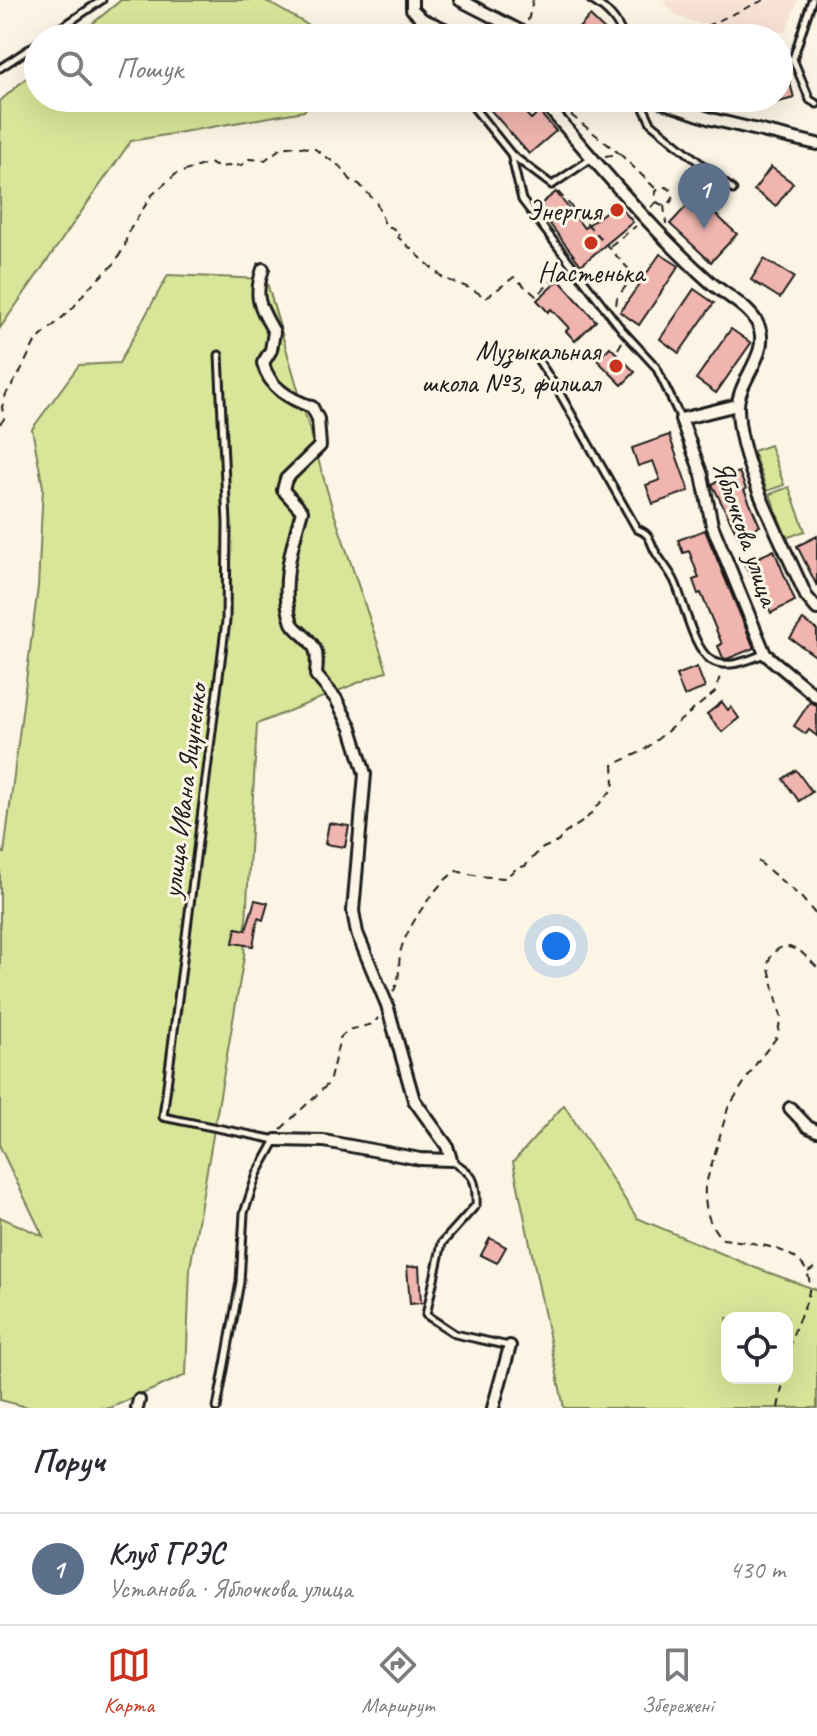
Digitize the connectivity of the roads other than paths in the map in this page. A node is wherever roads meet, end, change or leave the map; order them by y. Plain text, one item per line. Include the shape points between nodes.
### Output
1 (102, 0) edge
2 (412, 0) edge
3 (460, 0) edge
4 (591, 0) edge
5 (812, 0) edge
6 (67, 24) edge
7 (433, 24) edge
8 (506, 24) edge
9 (619, 24) edge
10 (24, 52) edge
11 (0, 68) edge
12 (817, 104) edge
13 (477, 112) edge
14 (553, 112) edge
15 (646, 112) edge
16 (691, 112) edge
17 (817, 144) edge
18 (511, 154) junction
19 (593, 157) junction
20 (733, 190) dead end
21 (263, 269) dead end
22 (219, 355) dead end
23 (535, 355) dead end
24 (737, 405) junction
25 (681, 419) junction
26 (817, 609) edge
27 (765, 654) junction
28 (817, 697) edge
29 (790, 1108) dead end
30 (817, 1131) edge
31 (276, 1140) junction
32 (451, 1160) junction
33 (510, 1346) joint
34 (217, 1408) edge
35 (493, 1408) edge

1 - 6 lane
2 - 7 street via 412,9
3 - 8 street
4 - 9 lane
5 - 12 lane via 793,59 810,100
10 - 11 lane
13 - 18 lane
14 - 19 street
15 - 20 lane via 651,123
16 - 17 street
18 - 19 lane via 552,185
18 - 25 lane via 522,200 656,367
19 - 24 street via 667,241 759,327 762,342
21 - 32 street via 256,288 259,307 274,332 263,363 266,374 288,398 312,407 318,419 320,446 286,479 283,490 302,511 289,555 287,592 293,625 314,644 316,675 351,728 365,774 353,911 357,933 386,1004 414,1100
22 - 31 lane, улица Ивана Яцуненко via 226,621 163,1117
23 - 27 lane via 637,529 651,537 709,659 723,664
24 - 25 street
24 - 26 street, Яблочкова улица via 748,462 806,596
25 - 27 street, Яблочкова улица via 702,475 712,525
27 - 28 street, Яблочкова улица
29 - 30 street
31 - 32 street via 324,1141
31 - 34 lane via 244,1213 240,1282
32 - 33 lane via 476,1184 476,1205 442,1243 426,1315 455,1334
33 - 35 street

